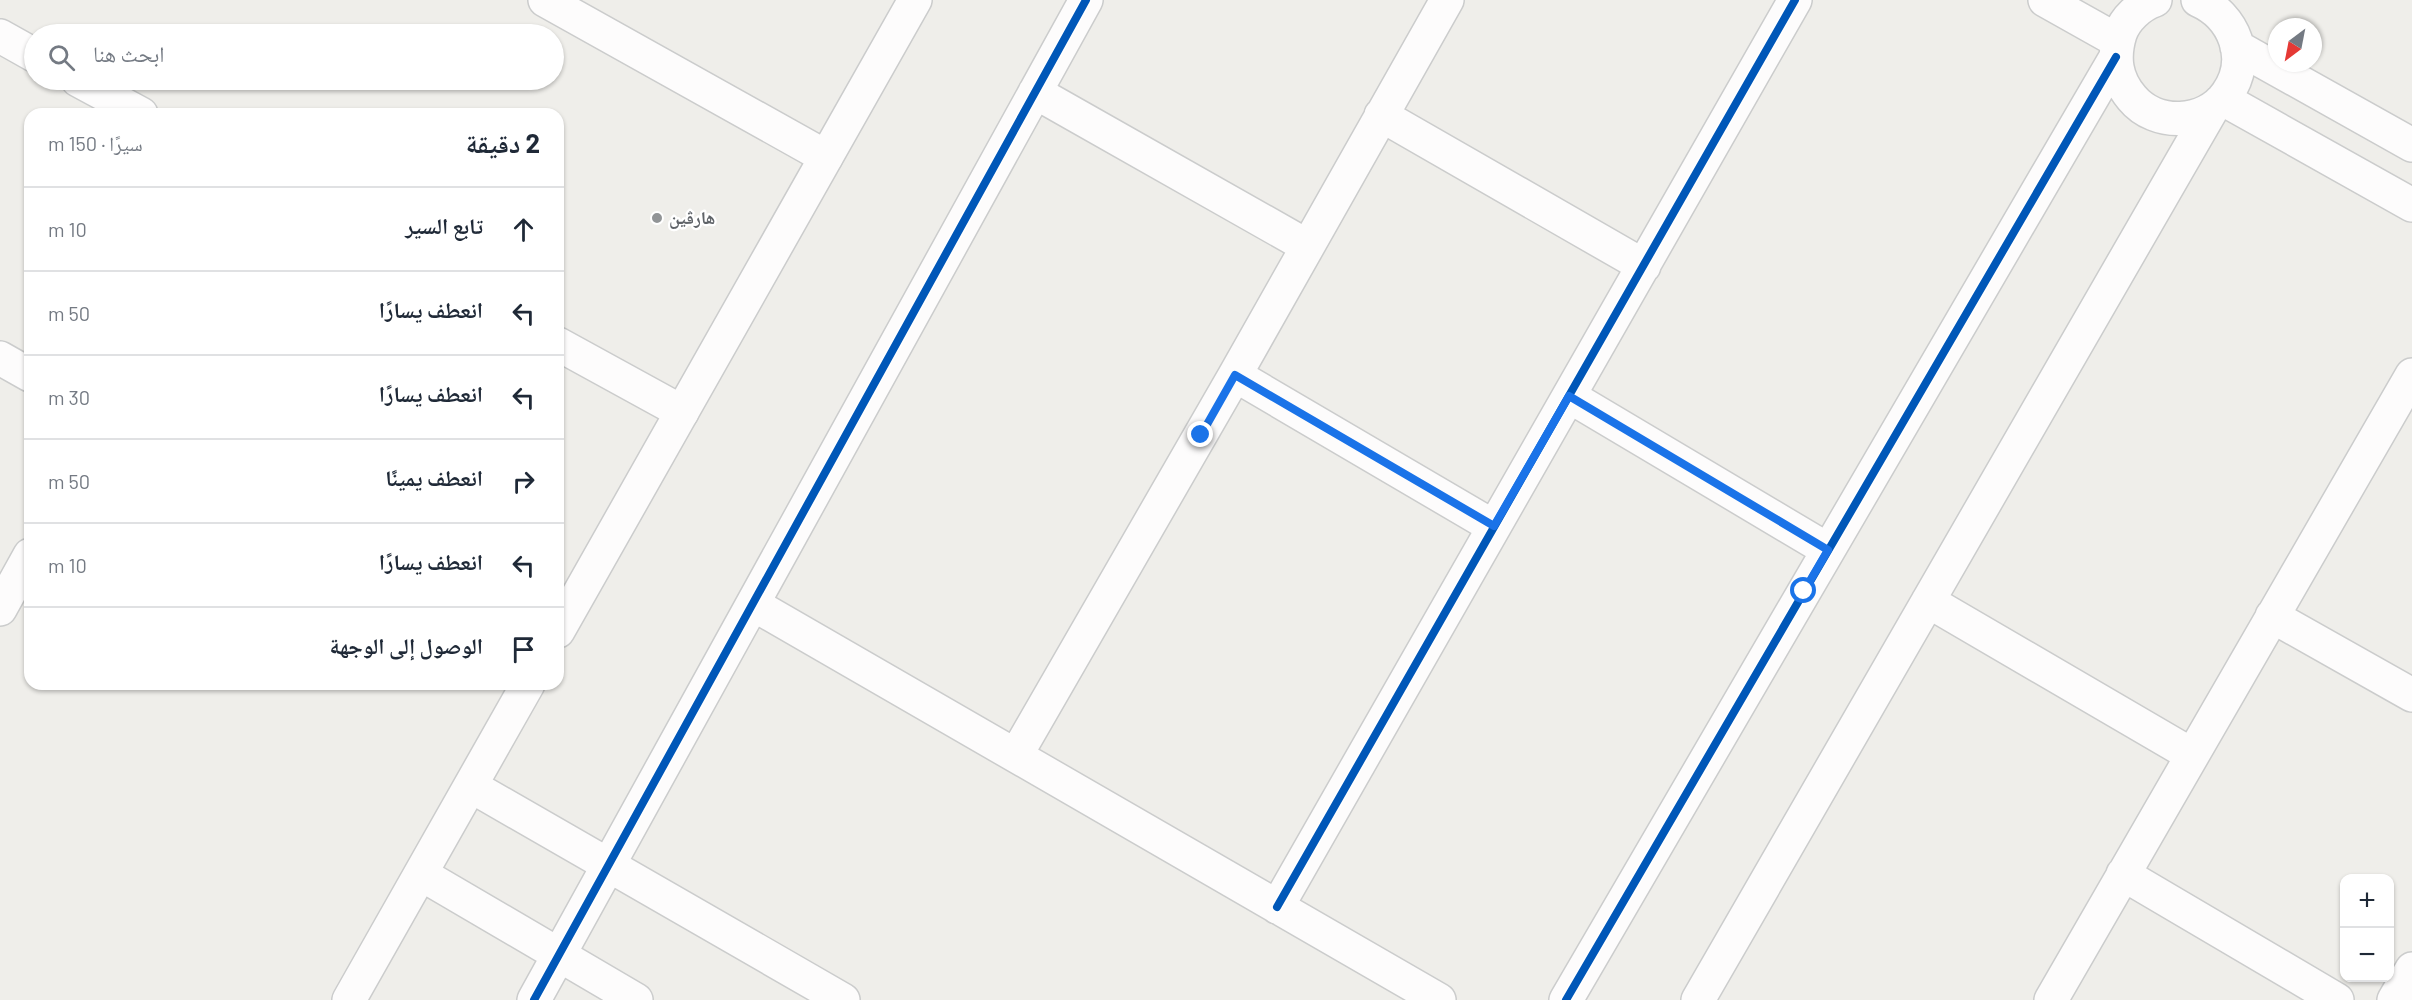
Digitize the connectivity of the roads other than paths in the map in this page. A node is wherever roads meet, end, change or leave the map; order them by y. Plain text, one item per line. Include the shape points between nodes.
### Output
1 (545, 0) edge
2 (915, 0) edge
3 (1086, 0) edge
4 (1447, 0) edge
5 (1795, 0) edge
6 (2045, 0) edge
7 (2152, 0) edge
8 (2198, 0) edge
9 (0, 36) edge
10 (2238, 47) junction
11 (24, 49) edge
12 (2117, 49) junction
13 (97, 90) edge
14 (1035, 92) junction
15 (2217, 104) junction
16 (130, 108) edge
17 (1381, 115) junction
18 (2412, 145) edge
19 (826, 157) junction
20 (2412, 205) edge
21 (1306, 246) junction
22 (1644, 266) junction
23 (564, 347) edge
24 (0, 358) edge
25 (24, 372) edge
26 (1235, 375) junction
27 (2412, 375) edge
28 (1569, 396) junction
29 (682, 412) junction
30 (1494, 526) junction
31 (1828, 550) junction
32 (24, 566) edge
33 (1928, 601) junction
34 (753, 604) junction
35 (0, 609) edge
36 (2272, 616) junction
37 (564, 620) edge
38 (525, 690) edge
39 (2412, 695) edge
40 (1016, 755) junction
41 (2192, 755) junction
42 (471, 786) junction
43 (608, 865) junction
44 (421, 874) junction
45 (2123, 874) junction
46 (1277, 907) junction
47 (559, 955) junction
48 (2412, 969) edge
49 (349, 1000) edge
50 (534, 1000) edge
51 (636, 1000) edge
52 (843, 1000) edge
53 (1439, 1000) edge
54 (1566, 1000) edge
55 (1698, 1000) edge
56 (2051, 1000) edge
57 (2337, 1000) edge
58 (2394, 1000) edge

1 - 19 street
2 - 19 street
3 - 14 street
4 - 17 street
5 - 22 street
6 - 12 street
7 - 12 street via 2134,12 2122,29
8 - 10 street via 2226,20
9 - 11 street
10 - 15 street via 2236,77
10 - 18 street
12 - 15 street via 2116,69 2124,88 2137,104 2154,115 2174,120 2194,117
12 - 31 street
13 - 16 street
14 - 21 street
14 - 34 street
15 - 20 street
15 - 33 street
17 - 21 street
17 - 22 street
19 - 29 street
21 - 26 street
22 - 28 street
23 - 29 street
24 - 25 street
26 - 30 street
26 - 40 street
27 - 36 street
28 - 30 street
28 - 31 street
29 - 37 street
30 - 46 street
31 - 54 street
32 - 35 street
33 - 41 street
33 - 55 street
34 - 40 street
34 - 43 street
36 - 39 street
36 - 41 street
38 - 42 street
40 - 46 street
41 - 45 street
42 - 43 street
42 - 44 street
43 - 47 street
43 - 52 street
44 - 47 street
44 - 49 street
45 - 56 street
45 - 57 street
46 - 53 street
47 - 50 street
47 - 51 street
48 - 58 street

